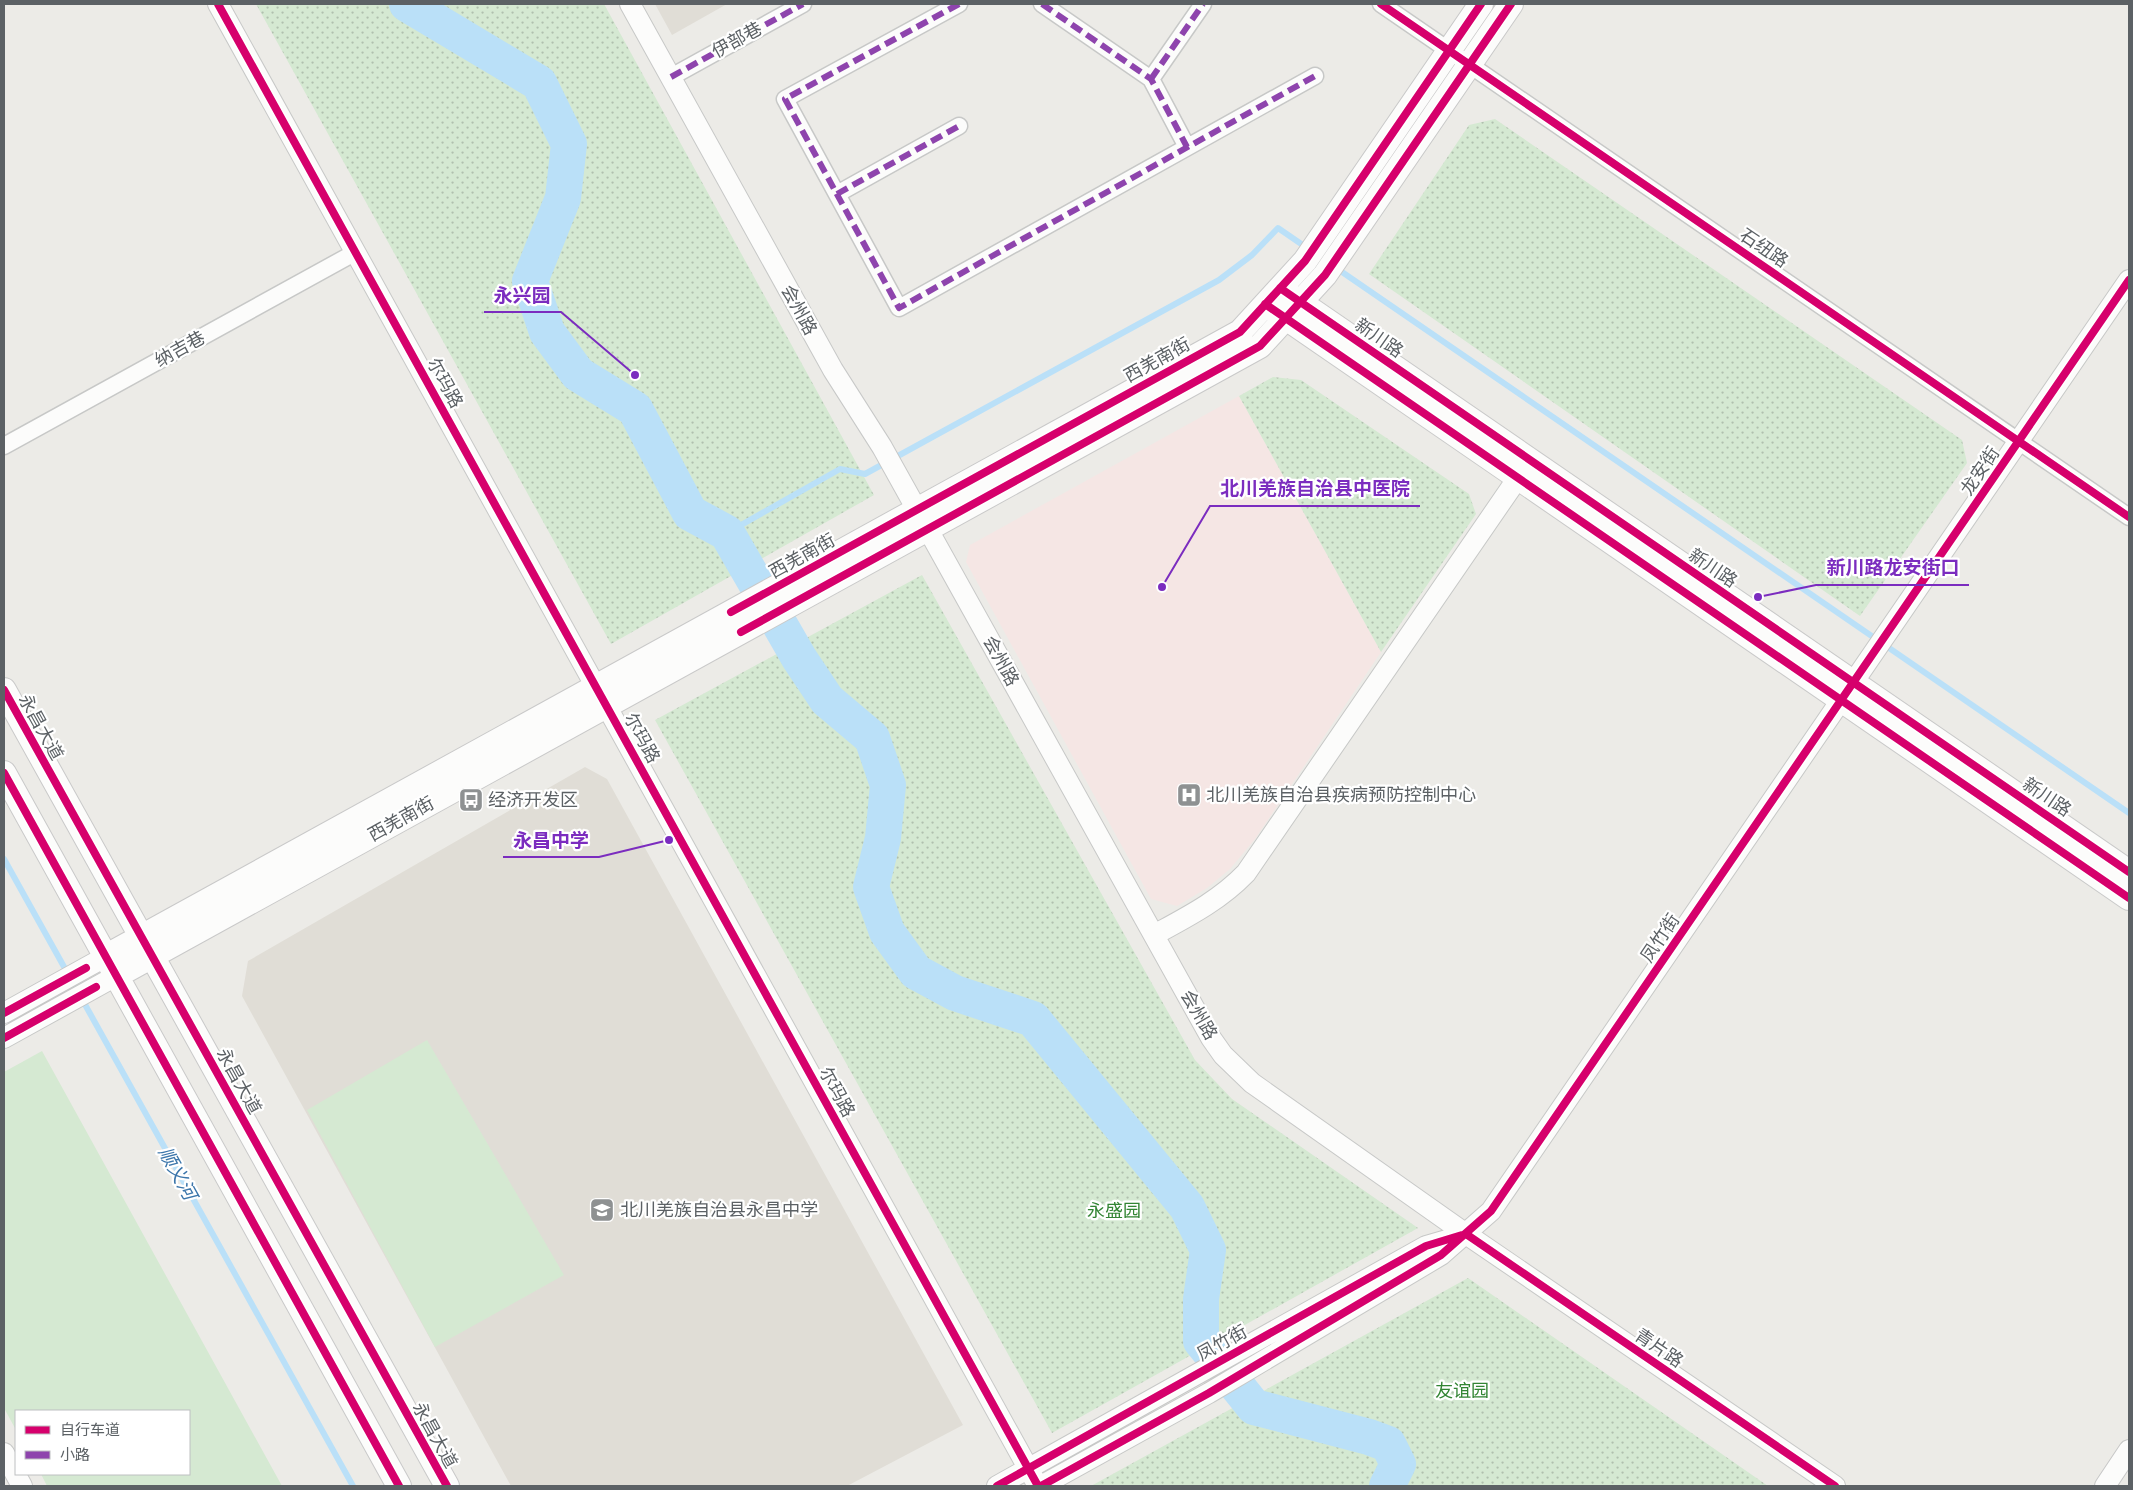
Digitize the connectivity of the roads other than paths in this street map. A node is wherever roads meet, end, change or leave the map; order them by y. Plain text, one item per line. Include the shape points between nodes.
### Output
1 (218, 4) edge
2 (630, 4) edge
3 (804, 4) edge
4 (959, 4) edge
5 (1042, 4) edge
6 (1203, 4) edge
7 (1381, 4) edge
8 (1481, 4) edge
9 (1511, 4) edge
10 (1449, 50) junction
11 (1470, 64) junction
12 (1315, 76) dead end
13 (671, 77) junction
14 (1151, 79) junction
15 (960, 126) dead end
16 (1187, 147) junction
17 (837, 194) junction
18 (356, 252) junction
19 (2129, 280) edge
20 (1272, 296) junction
21 (1293, 310) junction
22 (2019, 441) junction
23 (4, 446) edge
24 (1524, 469) junction
25 (2129, 517) edge
26 (923, 519) junction
27 (1873, 654) joint
28 (4, 690) edge
29 (1847, 691) junction
30 (602, 696) junction
31 (4, 773) edge
32 (2129, 872) edge
33 (2129, 898) edge
34 (1154, 935) junction
35 (146, 947) junction
36 (101, 972) junction
37 (4, 1013) edge
38 (4, 1038) edge
39 (1466, 1234) junction
40 (2129, 1450) edge
41 (4, 1453) edge
42 (1027, 1469) junction
43 (15, 1473) edge
44 (16, 1475) edge
45 (22, 1486) edge
46 (399, 1486) edge
47 (447, 1486) edge
48 (997, 1486) edge
49 (1040, 1486) edge
50 (1834, 1486) edge
51 (2104, 1486) edge

1 - 18 street, 尔玛路
2 - 13 street, 会州路
3 - 13 street, 伊部巷
4 - 17 street via 785,99
5 - 14 street
6 - 14 street
7 - 10 street, 石纽路
8 - 10 main road, 西羌南街
9 - 11 main road, 西羌南街
10 - 11 street, 石纽路
10 - 20 main road, 西羌南街 via 1305,261
11 - 21 main road, 西羌南街 via 1325,275
11 - 22 street, 石纽路
12 - 16 street
13 - 26 street, 会州路 via 833,370
14 - 16 street
15 - 17 street
16 - 17 street via 899,308
18 - 23 street, 纳吉巷
18 - 30 street, 尔玛路
19 - 22 street, 龙安街
20 - 21 main road, 新川路
20 - 26 main road, 西羌南街 via 1240,332
21 - 24 main road, 新川路
21 - 26 main road, 西羌南街 via 1260,346
22 - 25 street, 石纽路
22 - 27 street, 龙安街
24 - 29 main road, 新川路
24 - 34 street via 1246,873 1229,891 1210,904
26 - 30 main road, 西羌南街
26 - 34 street, 会州路
27 - 29 street, 凤竹街
28 - 35 main road, 永昌大道
29 - 32 main road, 新川路
29 - 33 main road, 新川路
29 - 39 street, 凤竹街 via 1491,1210
30 - 35 main road, 西羌南街
30 - 42 street, 尔玛路
31 - 36 main road
34 - 39 street, 会州路 via 1211,1038 1236,1069
35 - 36 main road, 西羌南街
35 - 47 main road, 永昌大道
36 - 37 street via 44,991
36 - 38 street via 55,1010
36 - 46 main road
39 - 42 street, 凤竹街 via 1426,1246
39 - 49 street, 凤竹街 via 1441,1255 1296,1342
39 - 50 street, 青片路
40 - 51 street
41 - 43 street
42 - 48 street, 凤竹街
42 - 49 street, 尔玛路
44 - 45 street

